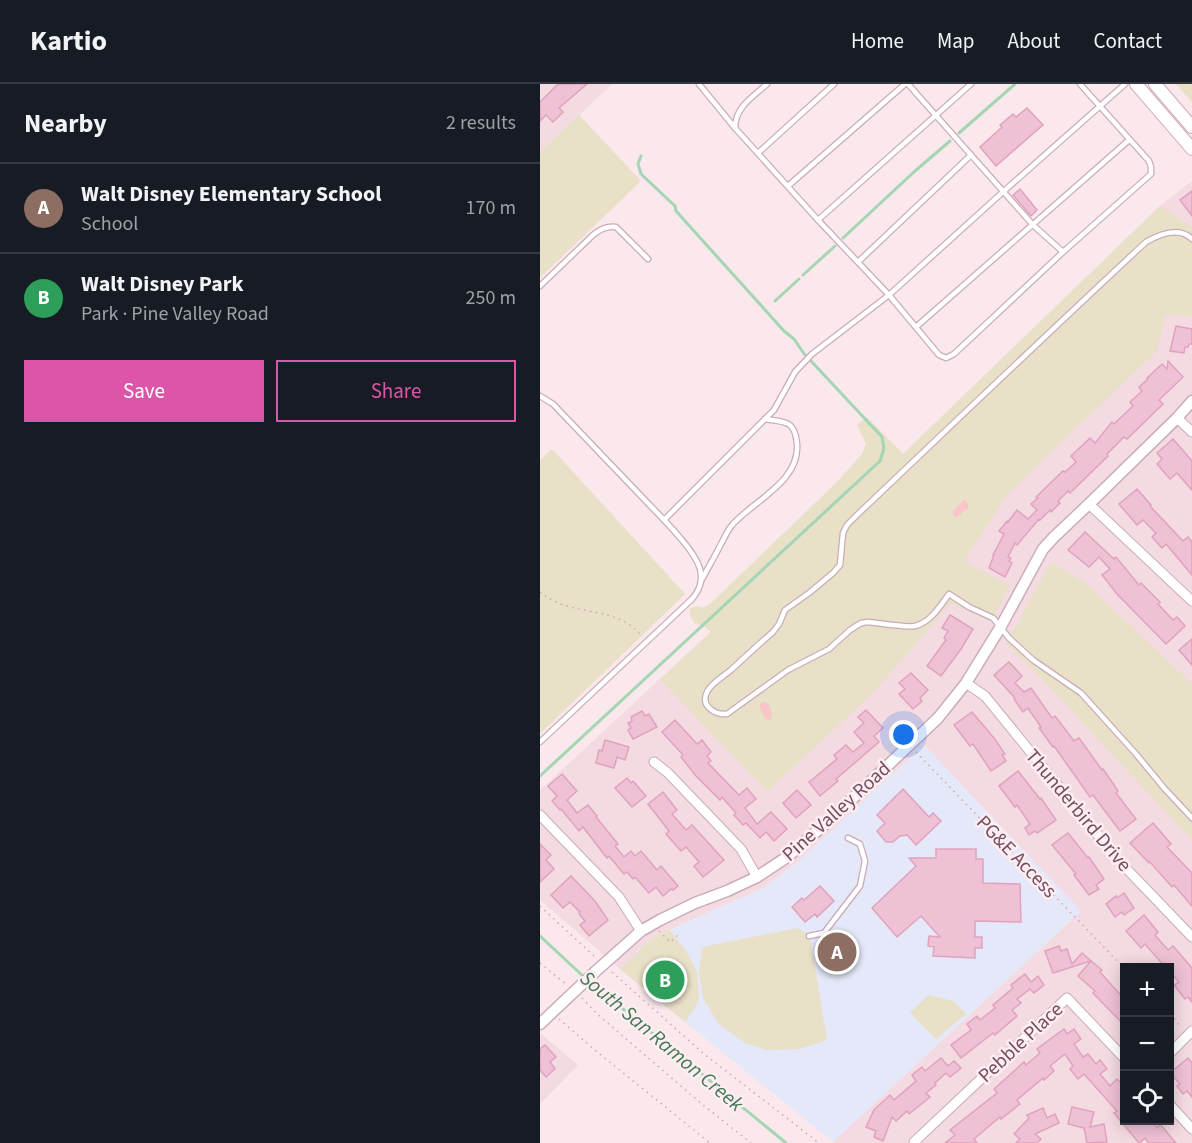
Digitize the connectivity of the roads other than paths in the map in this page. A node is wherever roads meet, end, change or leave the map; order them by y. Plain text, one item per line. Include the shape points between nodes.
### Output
1 (699, 84) edge
2 (766, 84) edge
3 (834, 84) edge
4 (906, 84) edge
5 (971, 84) edge
6 (1080, 84) edge
7 (1125, 84) edge
8 (1136, 84) edge
9 (1155, 84) edge
10 (1100, 107) junction
11 (936, 115) junction
12 (1192, 127) edge
13 (735, 128) junction
14 (1129, 140) junction
15 (1192, 149) edge
16 (758, 153) junction
17 (971, 155) junction
18 (788, 186) junction
19 (1004, 191) junction
20 (818, 220) junction
21 (1033, 225) junction
22 (1192, 239) edge
23 (1063, 252) junction
24 (648, 259) dead end
25 (858, 262) junction
26 (540, 286) edge
27 (889, 295) junction
28 (916, 327) junction
29 (540, 396) edge
30 (1192, 401) edge
31 (1177, 418) junction
32 (765, 419) junction
33 (1192, 432) edge
34 (1089, 504) junction
35 (664, 520) junction
36 (701, 581) junction
37 (1192, 601) edge
38 (1000, 628) junction
39 (966, 683) junction
40 (540, 742) edge
41 (654, 762) dead end
42 (540, 815) edge
43 (1192, 818) edge
44 (848, 838) dead end
45 (757, 877) junction
46 (641, 932) junction
47 (809, 936) dead end
48 (1192, 937) edge
49 (540, 1024) edge
50 (1191, 1034) edge
51 (1174, 1049) edge
52 (1120, 1053) edge
53 (1174, 1109) edge
54 (1192, 1129) edge
55 (916, 1143) edge

1 - 13 lane
2 - 13 lane via 739,110
3 - 16 lane
4 - 11 lane
4 - 18 lane
5 - 11 lane
6 - 10 lane
7 - 10 lane
8 - 15 main road
9 - 12 main road
10 - 14 lane
10 - 19 lane
11 - 17 lane
11 - 20 lane
13 - 16 lane
14 - 21 lane
14 - 23 lane via 1149,161 1151,174
16 - 18 lane
17 - 19 lane
17 - 25 lane
18 - 20 lane
19 - 21 lane
19 - 27 lane
20 - 25 lane
21 - 23 lane
21 - 28 lane
22 - 38 lane via 1179,232 1146,242 1049,332 847,525 840,565 785,610 773,632 710,687 705,700 710,710 727,714 788,670 829,649 861,623 914,626 939,609 950,594 993,618
23 - 28 lane via 954,354 946,358 939,355
24 - 26 lane via 616,227 609,226 598,231
25 - 27 lane
27 - 28 lane
27 - 32 lane via 812,354 795,372
29 - 35 lane via 553,404
30 - 31 street, Pine Valley Road
31 - 33 street
31 - 34 street, Pine Valley Road
32 - 35 lane
32 - 36 lane via 789,424 795,431 796,460 776,487 731,525
34 - 37 street
34 - 38 street, Pine Valley Road via 1043,549
35 - 36 lane via 693,555
36 - 40 lane via 692,599
38 - 39 street, Pine Valley Road
38 - 43 lane via 1033,660 1081,693
39 - 45 street, Pine Valley Road via 938,718 832,818
39 - 48 street, Thunderbird Drive via 985,696 1120,862
41 - 45 street via 741,849
42 - 46 street via 619,897
44 - 47 lane via 860,844 865,861 860,886 824,933
45 - 46 street, Pine Valley Road via 695,903
46 - 49 street, Pine Valley Road
50 - 51 street
52 - 55 street, Pebble Place via 1068,998
53 - 54 street

